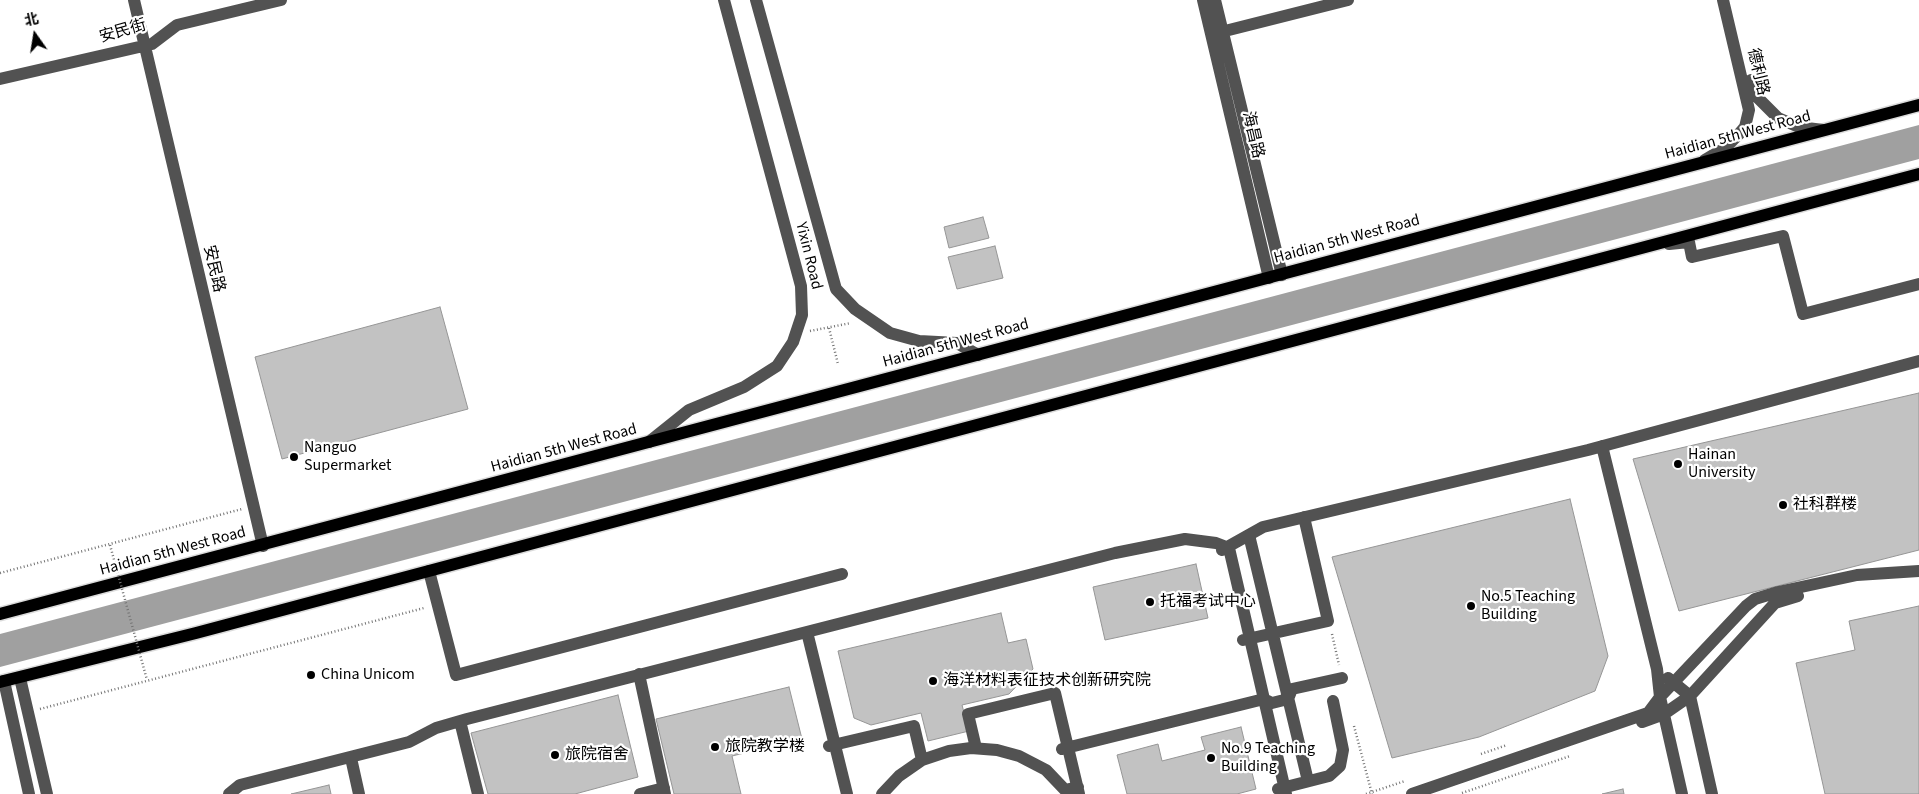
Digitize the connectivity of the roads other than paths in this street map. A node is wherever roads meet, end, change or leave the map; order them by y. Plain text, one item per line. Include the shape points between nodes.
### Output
1 (134, 0) edge
2 (141, 0) edge
3 (246, 0) edge
4 (281, 0) edge
5 (724, 0) edge
6 (756, 0) edge
7 (1203, 0) edge
8 (1215, 0) edge
9 (1348, 0) edge
10 (1723, 0) edge
11 (1731, 0) edge
12 (1217, 33) junction
13 (147, 41) junction
14 (0, 70) edge
15 (0, 79) edge
16 (1919, 104) edge
17 (1823, 130) junction
18 (1703, 162) junction
19 (1919, 174) edge
20 (1649, 246) junction
21 (1282, 275) junction
22 (1269, 278) junction
23 (1919, 284) edge
24 (978, 355) junction
25 (1919, 361) edge
26 (1919, 366) edge
27 (645, 444) junction
28 (1603, 449) junction
29 (1305, 520) junction
30 (1249, 538) junction
31 (266, 545) junction
32 (1226, 552) junction
33 (429, 571) junction
34 (1919, 571) edge
35 (842, 574) dead end
36 (1919, 578) edge
37 (0, 614) edge
38 (1272, 634) junction
39 (804, 635) junction
40 (1247, 640) junction
41 (1657, 669) junction
42 (638, 677) junction
43 (20, 678) junction
44 (1342, 678) dead end
45 (2, 682) edge
46 (1674, 683) junction
47 (1690, 696) junction
48 (1260, 697) junction
49 (1660, 697) junction
50 (1288, 699) junction
51 (1333, 701) dead end
52 (1664, 714) junction
53 (457, 724) junction
54 (832, 745) junction
55 (1064, 745) junction
56 (976, 748) junction
57 (922, 760) junction
58 (348, 761) junction
59 (1308, 781) junction
60 (1075, 791) edge
61 (1282, 791) edge
62 (663, 792) edge
63 (29, 794) edge
64 (48, 794) edge
65 (229, 794) edge
66 (237, 794) edge
67 (353, 794) edge
68 (359, 794) edge
69 (472, 794) edge
70 (478, 794) edge
71 (640, 794) edge
72 (841, 794) edge
73 (846, 794) edge
74 (882, 794) edge
75 (1412, 794) edge
76 (1431, 794) edge
77 (1682, 794) edge
78 (1712, 794) edge

1 - 13 street, 安民路
2 - 13 street, 安民路
3 - 13 street, 安民街 via 176,17
4 - 13 street, 安民街 via 177,25
5 - 27 street, Yixin Road via 801,286 802,315 793,342 777,366 744,387 689,410
6 - 24 street, Yixin Road via 836,289 854,310 890,333 919,341 957,343
7 - 12 street, 海昌路
8 - 12 street, 海昌路
9 - 12 street
10 - 18 street, 德利路 via 1749,110 1739,134
11 - 17 street, 德利路 via 1759,101 1787,123
12 - 21 street, 海昌路
12 - 22 street, 海昌路
13 - 14 street, 安民街
13 - 15 street, 安民街
13 - 31 street, 安民路
13 - 31 street, 安民路 via 253,506
16 - 17 main road, Haidian 5th West Road
17 - 18 main road, Haidian 5th West Road
18 - 21 main road, Haidian 5th West Road
19 - 20 main road
20 - 23 street via 1689,242 1692,257 1783,236 1803,314
20 - 33 main road
21 - 22 main road, Haidian 5th West Road
22 - 24 main road, Haidian 5th West Road
24 - 27 main road, Haidian 5th West Road
25 - 28 street
26 - 28 street
27 - 31 main road, Haidian 5th West Road
28 - 29 street
28 - 41 street
29 - 30 street
29 - 38 street via 1328,621
30 - 32 street
30 - 38 street
31 - 37 main road, Haidian 5th West Road
32 - 39 street via 1186,545 1143,552 909,613
32 - 40 street
33 - 35 street via 456,675
33 - 43 main road
34 - 46 street via 1857,576 1755,599
36 - 47 street via 1858,583 1780,601
38 - 40 street
38 - 50 street
39 - 42 street
39 - 54 street
40 - 48 street
41 - 46 street
41 - 49 street
42 - 53 street
42 - 62 street
43 - 45 main road
43 - 64 street
44 - 50 street via 1292,689
45 - 63 street
46 - 47 street
46 - 49 street
47 - 52 street
47 - 78 street
48 - 50 street via 1272,703
48 - 55 street
48 - 61 street
49 - 52 street
49 - 75 street via 1648,713
50 - 59 street
51 - 59 street via 1343,760 1329,776
52 - 76 street
52 - 77 street
53 - 58 street via 412,746
53 - 69 street
53 - 70 street
54 - 57 street via 914,726
54 - 72 street
54 - 73 street
55 - 56 street via 1049,694 968,714
55 - 60 street
56 - 57 street via 949,751
56 - 60 street via 997,750 1032,762 1046,770 1065,790
57 - 74 street via 899,776
58 - 65 street via 247,783
58 - 66 street via 245,788
58 - 67 street
58 - 68 street
59 - 61 street
62 - 71 street

